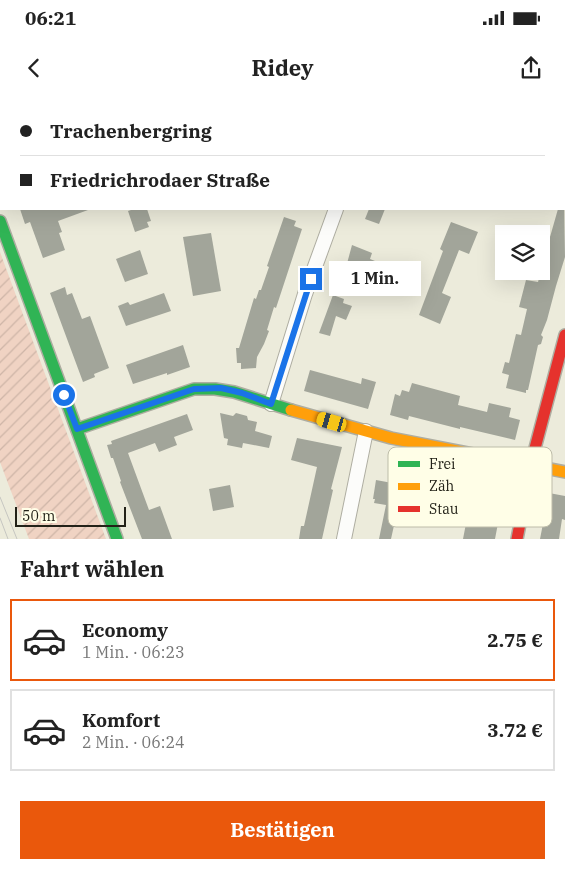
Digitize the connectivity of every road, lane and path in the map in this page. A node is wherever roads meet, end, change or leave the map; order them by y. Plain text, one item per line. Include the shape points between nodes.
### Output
1 (336, 210) edge
2 (0, 221) edge
3 (565, 335) edge
4 (271, 404) junction
5 (77, 429) junction
6 (366, 432) junction
7 (433, 447) edge
8 (537, 447) edge
9 (552, 469) edge
10 (565, 472) edge
11 (117, 539) edge
12 (344, 539) edge

1 - 4 street via 305,294
2 - 5 street
3 - 8 street
4 - 5 street via 221,388 194,389
4 - 6 street
5 - 11 street
6 - 7 street
6 - 12 street
9 - 10 street

